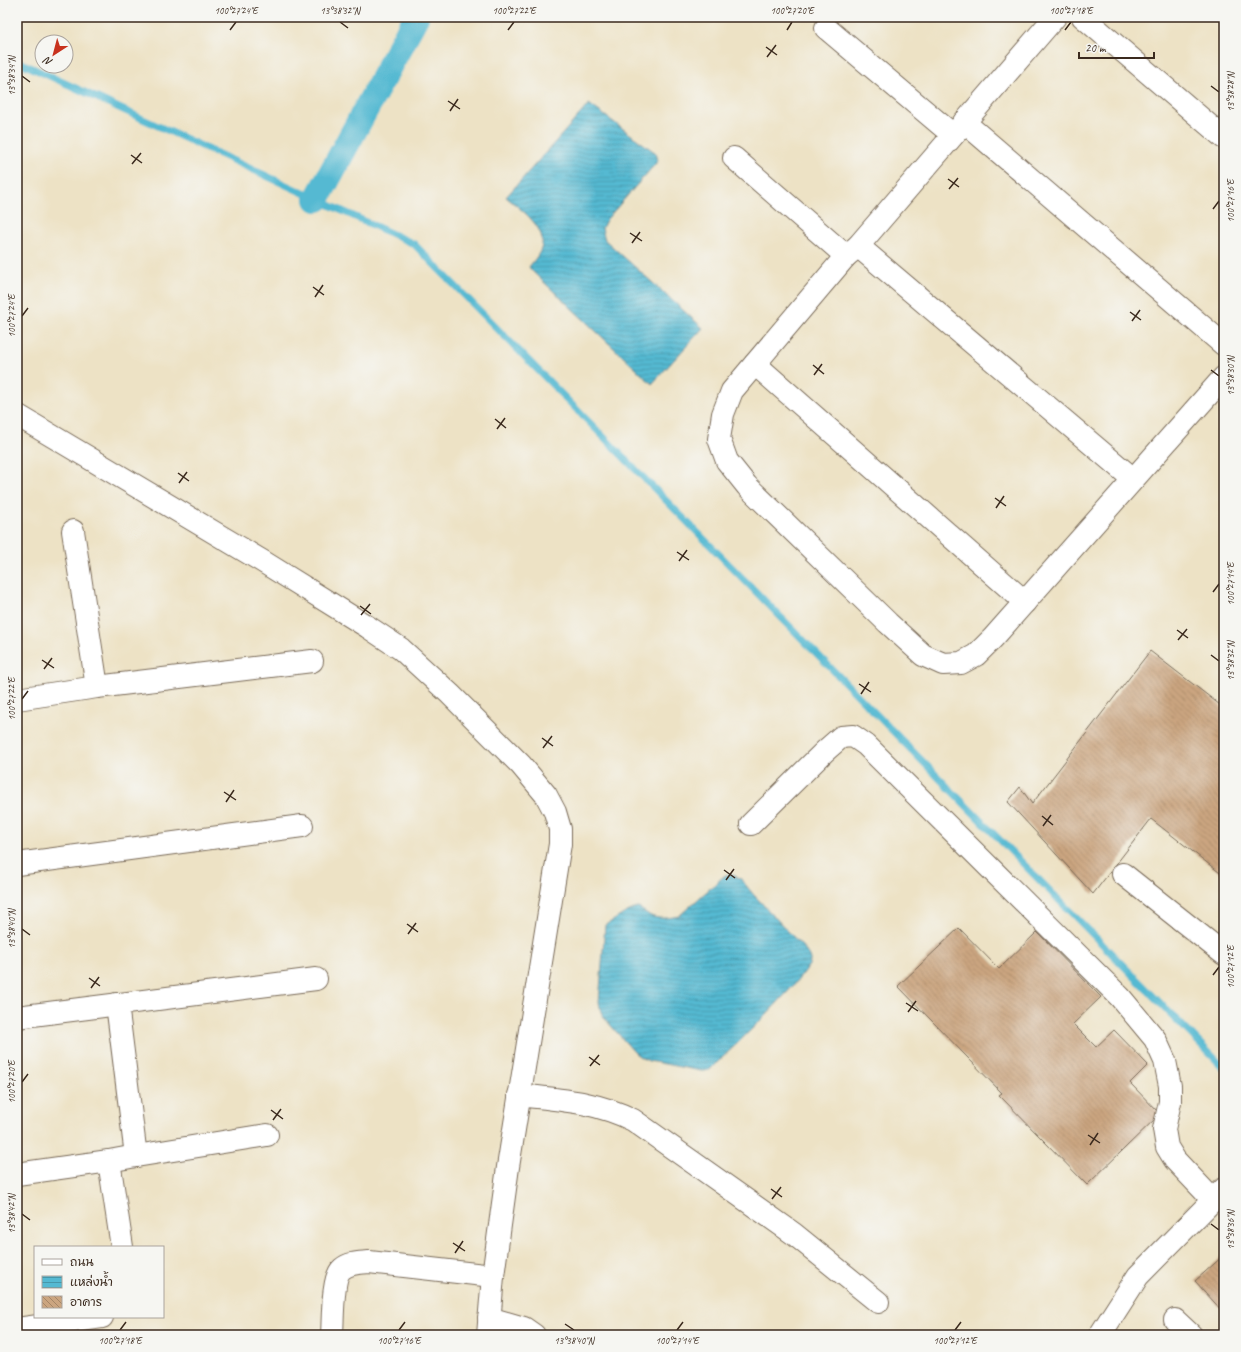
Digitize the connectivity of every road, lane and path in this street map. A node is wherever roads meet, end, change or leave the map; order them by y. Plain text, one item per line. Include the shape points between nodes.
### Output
1 (1055, 17) edge
2 (1083, 17) edge
3 (826, 28) dead end
4 (958, 129) junction
5 (1224, 138) edge
6 (734, 158) dead end
7 (852, 251) junction
8 (1224, 345) edge
9 (755, 364) junction
10 (1224, 377) edge
11 (17, 415) edge
12 (1133, 479) junction
13 (73, 531) dead end
14 (1025, 602) junction
15 (312, 661) dead end
16 (97, 687) junction
17 (17, 699) edge
18 (751, 824) dead end
19 (302, 826) dead end
20 (17, 864) edge
21 (1123, 874) dead end
22 (1224, 954) edge
23 (316, 978) dead end
24 (117, 1004) junction
25 (17, 1017) edge
26 (519, 1095) junction
27 (267, 1135) dead end
28 (136, 1156) junction
29 (109, 1161) junction
30 (17, 1174) edge
31 (1219, 1194) edge
32 (122, 1246) edge
33 (493, 1276) junction
34 (878, 1302) dead end
35 (95, 1318) edge
36 (1175, 1320) dead end
37 (488, 1326) edge
38 (17, 1329) edge
39 (332, 1335) edge
40 (534, 1335) edge
41 (1100, 1335) edge
42 (1191, 1335) edge

1 - 4 street
2 - 5 street
3 - 4 street
4 - 7 street
4 - 8 street
6 - 7 street
7 - 9 street
7 - 12 street
9 - 14 street
9 - 14 street via 732,391 724,414 719,439 727,461 747,486 923,655 943,664 961,664 976,655
10 - 12 street
11 - 26 street via 262,561 401,649 521,765 546,795 560,829 560,844
12 - 14 street
13 - 16 street
15 - 16 street
16 - 17 street
18 - 31 street via 841,737 852,736 866,744 1120,997 1155,1039 1165,1061 1170,1086 1170,1102 1164,1130 1167,1147 1175,1160
19 - 20 street
21 - 22 street
23 - 24 street
24 - 25 street
24 - 28 street
26 - 33 street
26 - 34 street via 594,1105 633,1120 794,1234
27 - 28 street
28 - 29 street
29 - 30 street
29 - 32 street
31 - 41 street via 1138,1276
33 - 37 street
33 - 39 street via 369,1262 354,1263 342,1269 336,1278
35 - 38 street
36 - 42 street
37 - 40 street via 524,1328

